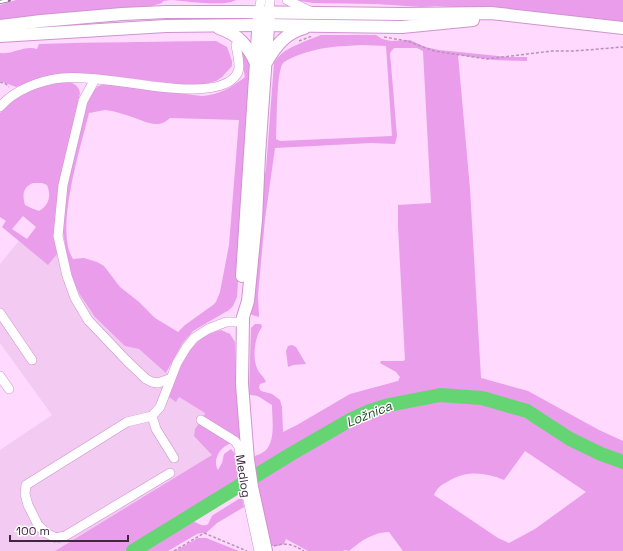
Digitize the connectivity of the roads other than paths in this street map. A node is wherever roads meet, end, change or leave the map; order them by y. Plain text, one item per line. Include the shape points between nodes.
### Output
1 (270, 0) edge
2 (287, 0) edge
3 (263, 8) edge
4 (313, 12) junction
5 (522, 17) junction
6 (264, 25) junction
7 (0, 26) edge
8 (212, 26) junction
9 (623, 28) edge
10 (314, 31) junction
11 (0, 36) edge
12 (236, 45) dead end
13 (261, 64) junction
14 (95, 79) junction
15 (0, 107) edge
16 (0, 313) edge
17 (243, 320) junction
18 (32, 360) dead end
19 (0, 376) edge
20 (169, 380) junction
21 (9, 389) dead end
22 (152, 416) junction
23 (201, 420) dead end
24 (174, 458) dead end
25 (170, 473) dead end
26 (268, 549) edge
27 (259, 551) edge

1 - 3 street
2 - 4 street
3 - 4 main road
3 - 6 main road
3 - 7 main road via 122,14
4 - 5 main road via 491,14
5 - 9 main road
5 - 10 main road
6 - 8 main road
6 - 10 main road
6 - 13 main road
8 - 11 main road via 166,26
8 - 13 main road via 234,34
10 - 13 main road via 300,29 284,38
12 - 14 street via 238,73 230,81 212,88 178,90
13 - 17 main road via 256,220 248,301
14 - 15 street via 63,78 47,81 29,87
14 - 20 street via 83,101 63,185 58,236 67,276 75,298 88,320 127,361 152,382 158,384
16 - 18 street
17 - 20 street via 226,322 194,338
17 - 26 main road via 242,390 248,460 258,514
19 - 21 street
20 - 22 street via 160,406
22 - 24 street via 156,429
22 - 25 street via 127,422 26,485 28,505 38,525 46,533 56,538 65,536
23 - 27 street, Medlog via 235,441 239,447 243,480

